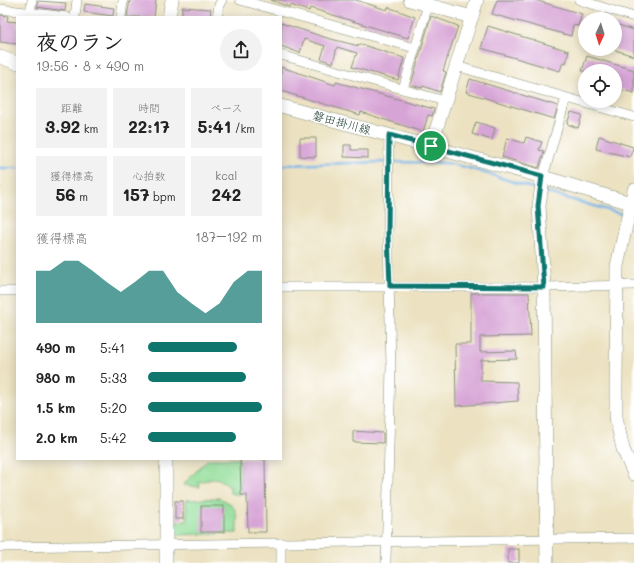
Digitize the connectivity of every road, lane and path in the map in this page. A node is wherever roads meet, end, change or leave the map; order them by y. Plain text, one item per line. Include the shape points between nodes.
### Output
1 (32, 0) edge
2 (77, 0) edge
3 (123, 0) edge
4 (172, 0) edge
5 (222, 0) edge
6 (240, 0) edge
7 (410, 0) edge
8 (477, 0) edge
9 (579, 0) edge
10 (428, 5) junction
11 (0, 9) edge
12 (30, 13) junction
13 (58, 16) edge
14 (75, 16) edge
15 (121, 16) edge
16 (169, 16) edge
17 (217, 16) edge
18 (634, 16) edge
19 (472, 17) junction
20 (415, 48) junction
21 (282, 55) edge
22 (0, 57) edge
23 (16, 63) edge
24 (456, 66) junction
25 (403, 89) junction
26 (566, 98) junction
27 (445, 101) junction
28 (282, 106) edge
29 (634, 117) edge
30 (389, 135) junction
31 (431, 146) junction
32 (542, 176) junction
33 (633, 199) edge
34 (634, 285) edge
35 (390, 286) junction
36 (616, 286) junction
37 (282, 287) edge
38 (544, 287) junction
39 (0, 291) edge
40 (16, 291) edge
41 (166, 460) edge
42 (634, 474) edge
43 (634, 538) edge
44 (547, 539) junction
45 (386, 542) junction
46 (166, 543) junction
47 (281, 543) junction
48 (0, 546) edge
49 (166, 563) edge
50 (280, 563) edge
51 (386, 563) edge
52 (547, 563) edge

1 - 12 street
2 - 14 street
3 - 15 street
4 - 16 street
5 - 17 street
6 - 20 street
7 - 10 street
8 - 19 street
9 - 18 street
10 - 19 street
10 - 20 street
11 - 12 street
12 - 13 street
19 - 24 street
20 - 25 street
21 - 25 street
22 - 23 street
24 - 26 street
24 - 27 street
25 - 27 street
26 - 29 street
26 - 32 street
27 - 31 street
28 - 30 street, 磐田掛川線
30 - 31 street, 磐田掛川線
30 - 35 street
31 - 32 street, 磐田掛川線
32 - 33 street, 磐田掛川線
32 - 38 street via 538,206
33 - 36 street via 617,266
34 - 36 street
35 - 37 street
35 - 38 street
35 - 45 street via 391,402
36 - 38 street
36 - 42 street via 616,416 624,449
38 - 44 street
39 - 40 street
41 - 46 street
43 - 44 street
44 - 45 street
44 - 52 street
45 - 47 street
45 - 51 street
46 - 47 street
46 - 48 street
46 - 49 street
47 - 50 street

